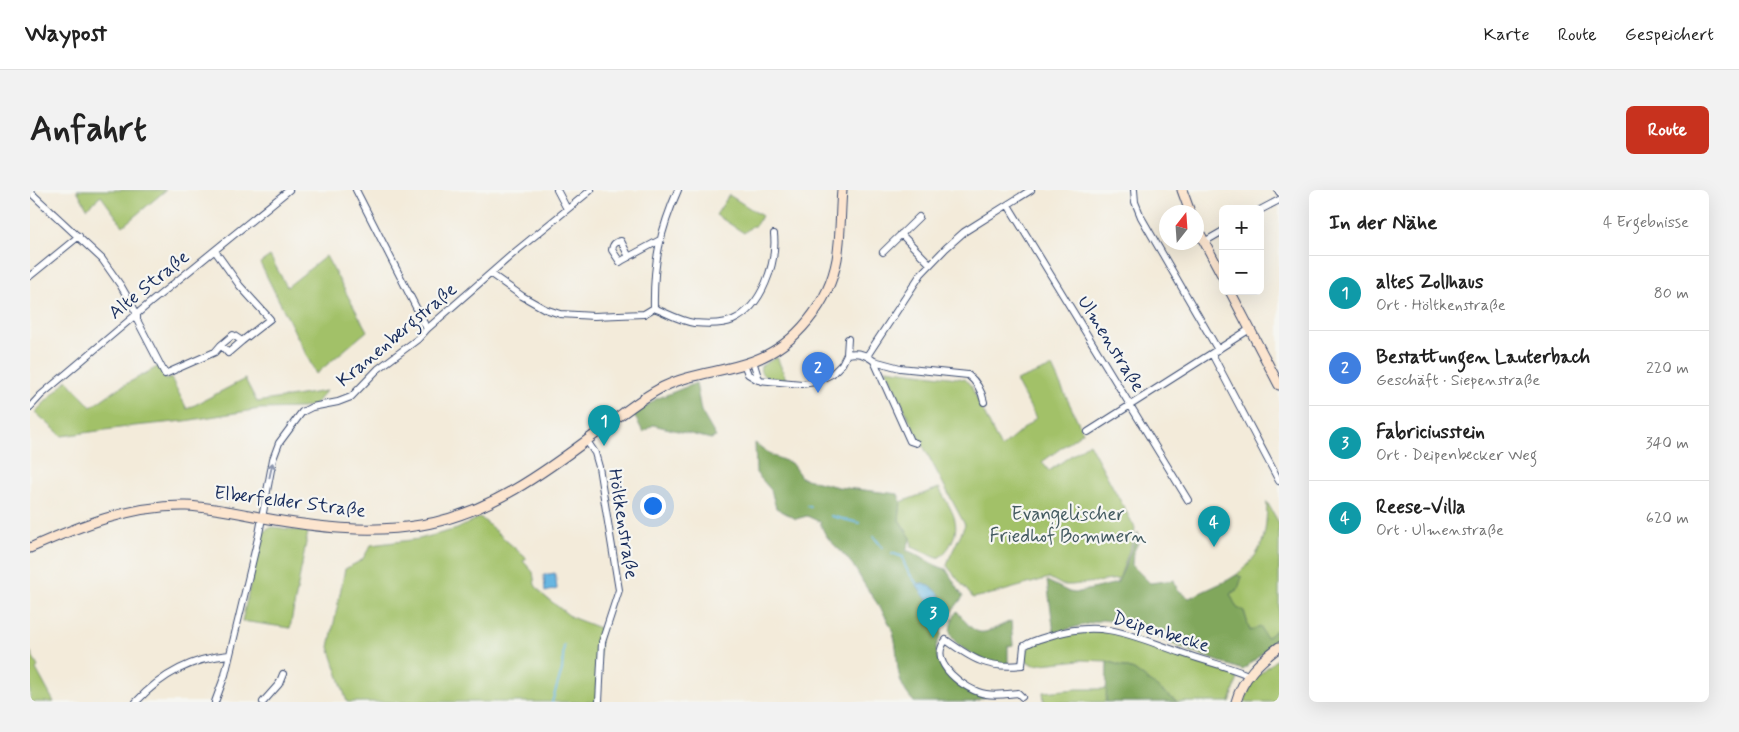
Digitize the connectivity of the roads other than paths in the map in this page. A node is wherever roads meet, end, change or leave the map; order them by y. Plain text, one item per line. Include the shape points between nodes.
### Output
1 (289, 190) edge
2 (356, 190) edge
3 (557, 190) edge
4 (591, 190) edge
5 (678, 190) edge
6 (842, 190) edge
7 (1031, 190) edge
8 (1134, 190) edge
9 (1182, 190) edge
10 (30, 192) edge
11 (1279, 200) edge
12 (1008, 205) junction
13 (1187, 205) edge
14 (1264, 208) edge
15 (567, 209) junction
16 (919, 217) dead end
17 (1219, 233) edge
18 (774, 234) dead end
19 (901, 234) junction
20 (79, 236) junction
21 (660, 240) junction
22 (1204, 242) joint
23 (215, 251) junction
24 (883, 252) dead end
25 (629, 257) dead end
26 (930, 264) junction
27 (1219, 269) edge
28 (492, 274) junction
29 (30, 276) edge
30 (1232, 295) edge
31 (654, 308) junction
32 (137, 314) junction
33 (427, 329) junction
34 (1250, 329) junction
35 (848, 339) dead end
36 (242, 341) junction
37 (221, 344) junction
38 (1215, 352) junction
39 (847, 354) junction
40 (867, 356) junction
41 (874, 361) junction
42 (748, 362) junction
43 (1279, 385) edge
44 (984, 402) dead end
45 (1131, 404) junction
46 (30, 407) edge
47 (1088, 432) dead end
48 (587, 441) junction
49 (916, 443) dead end
50 (1279, 481) edge
51 (1188, 500) dead end
52 (261, 518) junction
53 (31, 546) edge
54 (1279, 647) edge
55 (229, 654) junction
56 (282, 674) dead end
57 (1248, 675) junction
58 (1022, 697) dead end
59 (136, 702) edge
60 (215, 702) edge
61 (263, 702) edge
62 (599, 702) edge
63 (1236, 702) edge

1 - 23 street, Alte Straße
2 - 33 street
3 - 15 street
4 - 15 street, Kranenbergstraße
5 - 21 street
6 - 42 main road, Elberfelder Straße via 837,259 825,294 814,313 795,334 774,350
7 - 12 street
8 - 38 street via 1140,217
9 - 13 main road
10 - 20 street
11 - 14 street
12 - 26 street via 964,232
12 - 45 street, Ulmenstraße
15 - 28 street, Kranenbergstraße
16 - 19 street
17 - 22 street
18 - 31 street via 771,266 762,290 737,317 726,322 696,323
19 - 24 street
19 - 26 street
20 - 29 street
20 - 32 street via 115,276
21 - 25 street
21 - 31 street
22 - 27 main road
23 - 32 street, Alte Straße
23 - 36 street via 240,286 270,319
26 - 40 street
28 - 31 street via 522,296 560,314 644,314
28 - 33 street, Kranenbergstraße
30 - 34 main road
32 - 37 street via 165,374 215,352
32 - 46 street, Alte Straße
52 -> 33 street, Kranenbergstraße via 277,448 302,412 312,406 338,402 350,396
34 - 38 street
34 - 43 main road
35 - 39 street
36 - 37 street via 233,335
36 - 37 street via 228,352
38 - 45 street
38 - 50 street
39 - 40 street
39 - 42 street via 832,374 815,382 796,384 754,378 748,374
40 - 41 street
41 - 44 street via 900,368 968,375 978,386
41 - 49 street via 910,441
42 - 48 main road, Elberfelder Straße via 664,386
45 - 47 street
45 - 51 street, Ulmenstraße
48 - 52 main road, Elberfelder Straße via 505,495 456,516 422,525 352,528
48 - 62 street, Höltkenstraße via 599,467 619,590 602,642
52 - 53 main road, Elberfelder Straße via 185,506 157,509 94,522
52 - 55 street, Kranenbergstraße
54 - 57 main road
55 - 59 street via 204,659 177,670
55 - 60 street, Kranenbergstraße
56 - 61 street via 279,684
57 - 58 street, Deipenbecke via 1106,629 1071,630 1031,642 1024,646 1022,665 981,662 946,640 942,645 941,659 964,686 992,695 1018,693
57 - 63 main road

